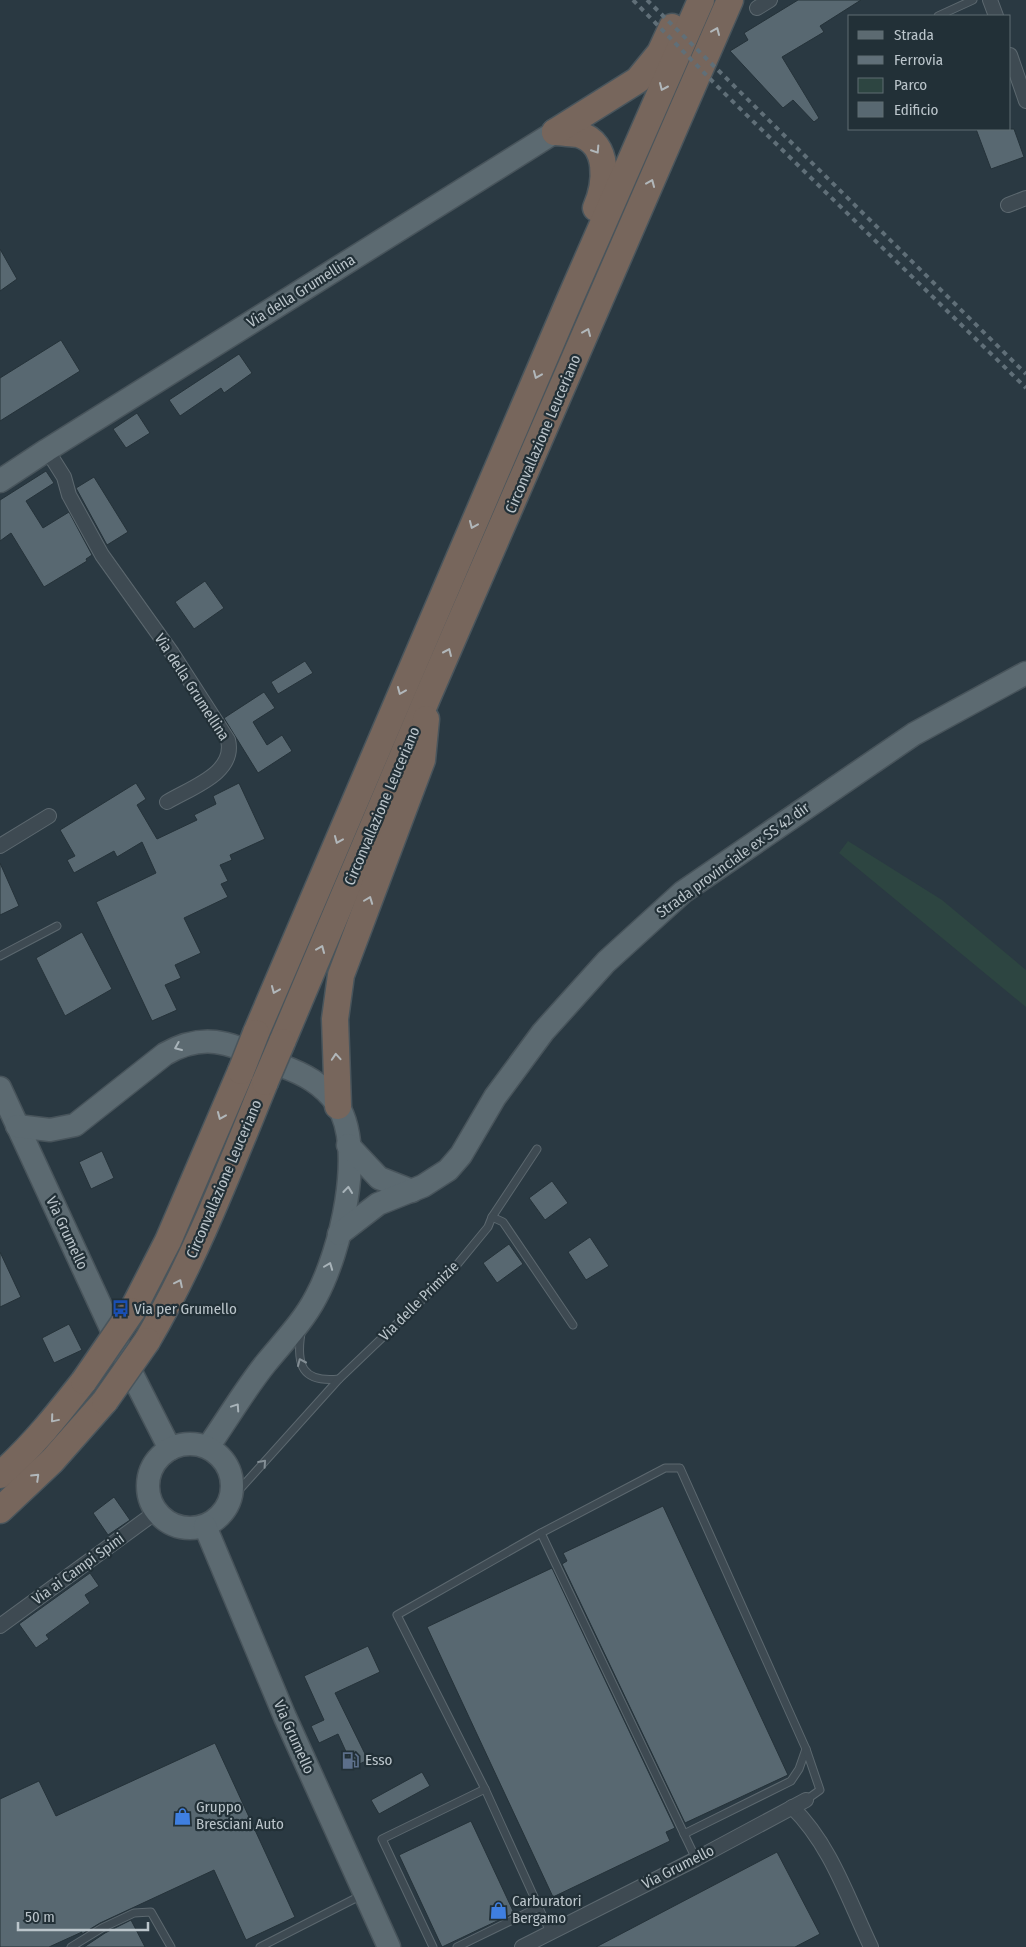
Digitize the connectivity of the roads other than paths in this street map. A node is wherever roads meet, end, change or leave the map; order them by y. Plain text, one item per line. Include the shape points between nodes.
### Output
1 (684, 0) edge
2 (701, 0) edge
3 (730, 0) edge
4 (770, 0) edge
5 (973, 0) edge
6 (990, 0) edge
7 (757, 8) dead end
8 (940, 15) edge
9 (996, 15) edge
10 (1011, 58) edge
11 (1026, 101) edge
12 (555, 132) junction
13 (1026, 198) edge
14 (1008, 205) dead end
15 (570, 298) junction
16 (47, 450) junction
17 (0, 481) edge
18 (1026, 673) edge
19 (428, 696) junction
20 (167, 802) dead end
21 (49, 816) dead end
22 (0, 846) edge
23 (57, 926) dead end
24 (0, 956) edge
25 (0, 1088) edge
26 (338, 1106) junction
27 (17, 1126) junction
28 (348, 1145) junction
29 (537, 1149) dead end
30 (412, 1191) junction
31 (492, 1217) junction
32 (339, 1234) junction
33 (303, 1316) junction
34 (573, 1325) dead end
35 (339, 1378) junction
36 (208, 1447) junction
37 (170, 1449) junction
38 (0, 1475) edge
39 (230, 1499) junction
40 (0, 1510) edge
41 (156, 1512) junction
42 (205, 1526) junction
43 (542, 1533) junction
44 (0, 1626) edge
45 (806, 1749) junction
46 (485, 1789) junction
47 (806, 1800) joint
48 (792, 1807) junction
49 (684, 1834) junction
50 (696, 1859) junction
51 (364, 1894) junction
52 (539, 1907) junction
53 (550, 1932) junction
54 (71, 1947) edge
55 (172, 1947) edge
56 (260, 1947) edge
57 (389, 1947) edge
58 (433, 1947) edge
59 (457, 1947) edge
60 (522, 1947) edge
61 (871, 1947) edge

1 - 12 highway via 660,53 638,80
2 -> 15 highway, Circonvallazione Leuceriano
19 -> 3 highway, Circonvallazione Leuceriano
4 - 7 street
5 - 8 lane
6 - 9 street
10 - 11 street
12 -> 15 highway via 587,139 598,152 605,172 598,203 568,268
12 - 16 main road, Via della Grumellina
13 - 14 street
15 -> 38 highway, Circonvallazione Leuceriano, bridge via 168,1241 132,1311 84,1380 55,1418
16 - 17 main road, Via della Grumellina
16 - 20 street, Via della Grumellina via 64,477 69,495 102,555 172,653 228,740 231,751 222,770
18 - 30 main road, Strada provinciale ex SS 42 dir via 914,734 683,892 655,915 606,962 543,1032 495,1097 461,1155 448,1170 437,1180
26 -> 19 highway via 335,1019 341,975 422,760
40 -> 19 highway, Circonvallazione Leuceriano, bridge via 52,1461 105,1401 147,1341 177,1286 202,1234
21 - 22 street
23 - 24 lane
25 - 27 main road, Via Grumello
26 -> 27 main road via 326,1090 299,1072 226,1044 197,1040 164,1054 75,1125 50,1130
26 - 28 main road
27 - 37 main road, Via Grumello
28 - 30 main road via 378,1178
32 -> 28 main road via 350,1178
29 - 31 lane, Via delle Primizie
30 - 32 main road, Strada provinciale ex SS 42 dir via 378,1204
31 - 34 lane via 503,1222
31 - 35 lane, Via delle Primizie via 488,1227 451,1272
33 -> 32 main road via 316,1298
35 -> 33 lane via 318,1380 300,1364 298,1353
36 -> 33 main road via 265,1363
39 -> 35 lane, Via delle Primizie
36 - 37 main road via 182,1444
36 - 39 main road via 226,1464 233,1487
37 - 41 main road via 153,1466 149,1478 148,1490
39 - 42 main road via 220,1515
41 - 42 main road via 176,1526
41 - 44 street, Via ai Campi Spini
42 - 51 main road, Via Grumello
43 - 45 lane via 665,1468 680,1468
43 - 46 lane via 397,1615
43 - 49 lane
45 - 47 lane via 820,1790
45 - 49 lane via 799,1770 791,1781
46 - 52 lane
46 - 58 lane via 382,1839
47 - 48 street, Via Grumello
48 - 50 street, Via Grumello
48 - 61 street via 822,1842
49 - 50 lane
50 - 53 street, Via Grumello
51 - 56 lane
51 - 57 main road, Via Grumello
52 - 53 lane
52 - 59 lane
53 - 60 street, Via Grumello
54 - 55 lane via 134,1912 151,1912

